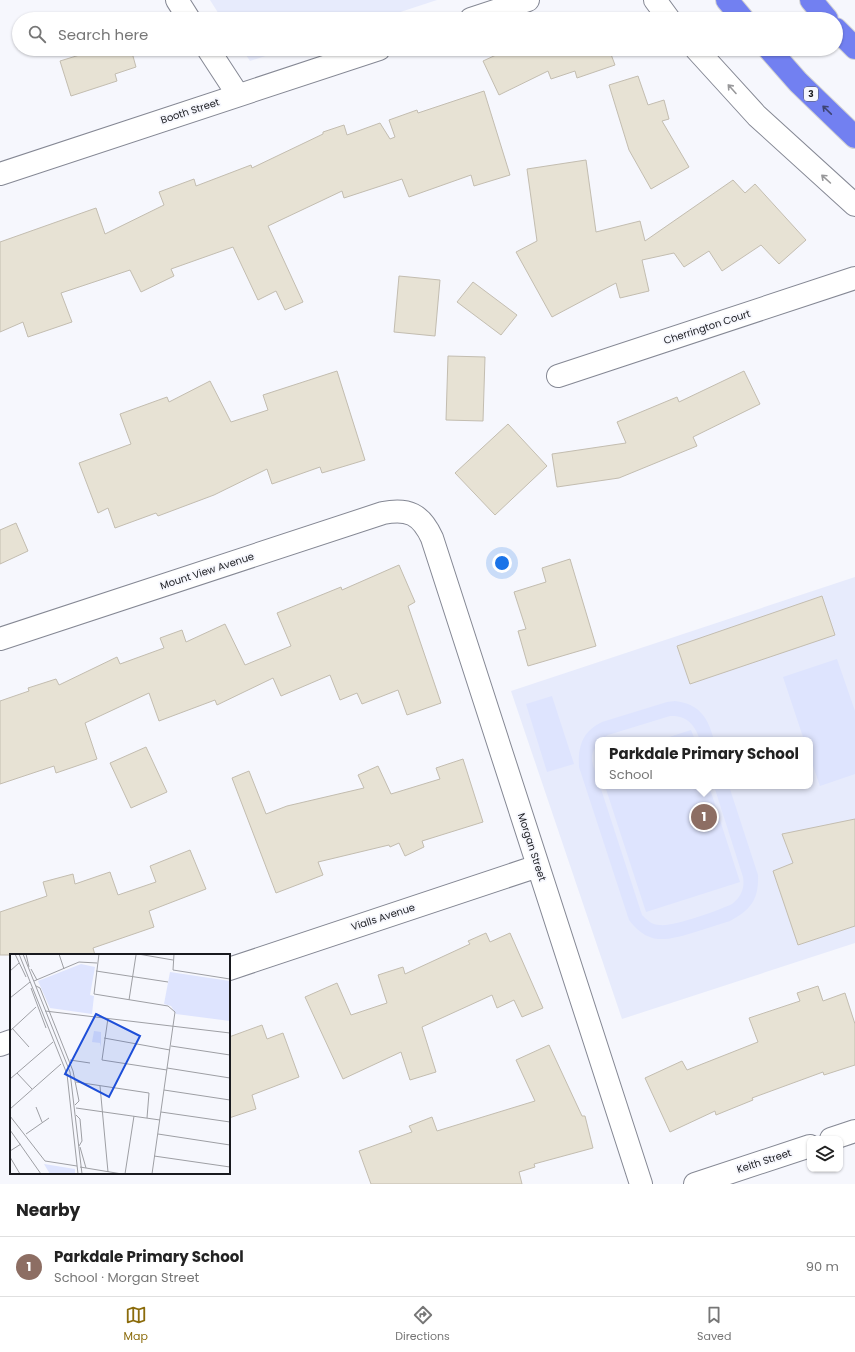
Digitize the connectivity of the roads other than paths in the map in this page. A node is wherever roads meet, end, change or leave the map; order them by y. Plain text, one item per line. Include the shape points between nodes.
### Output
1 (177, 0) edge
2 (528, 0) edge
3 (654, 0) edge
4 (726, 0) edge
5 (811, 0) edge
6 (185, 12) edge
7 (491, 12) edge
8 (663, 12) edge
9 (737, 12) edge
10 (821, 12) edge
11 (843, 36) edge
12 (855, 48) edge
13 (212, 56) edge
14 (358, 56) edge
15 (702, 56) edge
16 (775, 56) edge
17 (238, 96) junction
18 (855, 137) edge
19 (0, 174) edge
20 (855, 205) edge
21 (855, 278) edge
22 (558, 376) dead end
23 (414, 515) joint
24 (0, 639) edge
25 (538, 866) junction
26 (230, 969) edge
27 (10, 1041) edge
28 (0, 1045) edge
29 (855, 1131) edge
30 (840, 1136) edge
31 (807, 1147) edge
32 (641, 1184) edge
33 (695, 1184) edge

1 - 6 street
2 - 7 street
3 - 8 street
4 - 9 highway
5 - 10 highway
11 - 12 highway
13 - 17 street
14 - 17 street, Booth Street
20 -> 15 street via 757,116
18 -> 16 highway, 3
17 - 19 street, Booth Street
21 - 22 street, Cherrington Court
23 - 24 street, Mount View Avenue via 395,511 383,513
23 - 25 street, Morgan Street via 426,526 432,538
25 - 26 street, Vialls Avenue
25 - 32 street, Morgan Street
27 - 28 street
29 - 30 street
31 - 33 street, Keith Street

